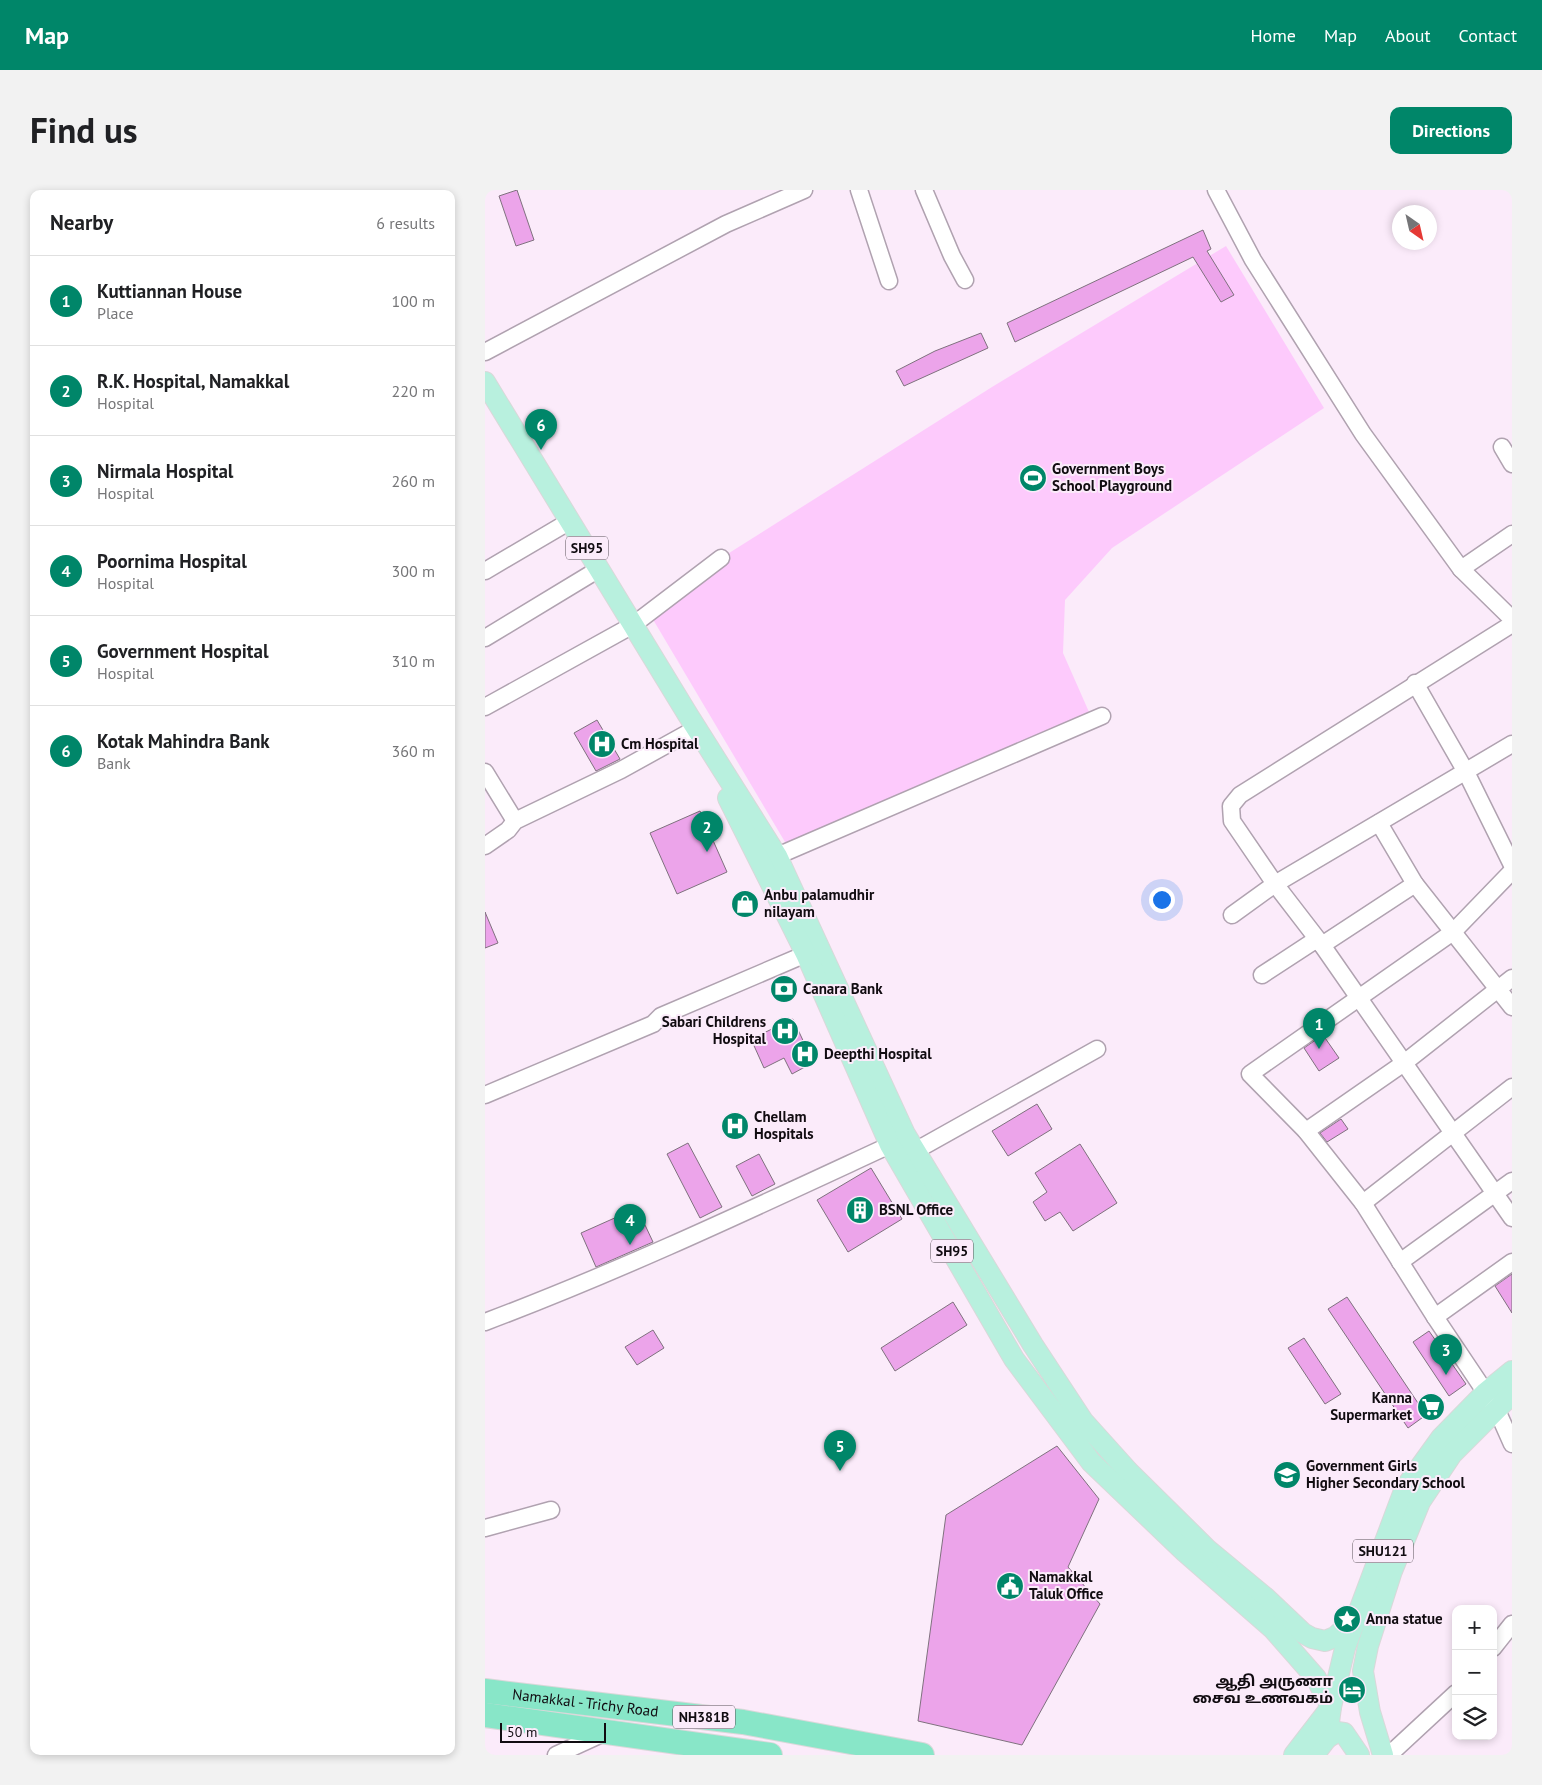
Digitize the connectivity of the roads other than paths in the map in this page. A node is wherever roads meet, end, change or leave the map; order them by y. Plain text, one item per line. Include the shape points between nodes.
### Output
1 (859, 190) edge
2 (924, 190) edge
3 (1216, 190) edge
4 (795, 192) edge
5 (965, 280) dead end
6 (889, 281) dead end
7 (485, 352) edge
8 (485, 382) edge
9 (491, 403) edge
10 (1502, 447) dead end
11 (1512, 464) edge
12 (570, 521) junction
13 (1512, 534) edge
14 (721, 558) dead end
15 (599, 569) junction
16 (1461, 569) junction
17 (485, 571) edge
18 (1512, 619) edge
19 (1512, 624) edge
20 (633, 625) junction
21 (485, 638) edge
22 (1415, 683) junction
23 (485, 707) edge
24 (1102, 716) dead end
25 (691, 722) junction
26 (1512, 744) edge
27 (485, 772) edge
28 (1466, 772) junction
29 (515, 821) junction
30 (1379, 823) junction
31 (485, 846) edge
32 (777, 856) junction
33 (1512, 865) edge
34 (1512, 871) edge
35 (1275, 884) junction
36 (1415, 884) junction
37 (1232, 915) dead end
38 (1453, 932) junction
39 (1320, 942) junction
40 (805, 954) junction
41 (1262, 975) dead end
42 (1512, 978) edge
43 (1498, 988) junction
44 (1357, 998) junction
45 (1512, 1007) edge
46 (1097, 1049) dead end
47 (1405, 1063) junction
48 (1512, 1087) edge
49 (485, 1095) edge
50 (1306, 1131) junction
51 (1454, 1133) junction
52 (898, 1139) junction
53 (915, 1152) junction
54 (1512, 1180) edge
55 (1496, 1193) junction
56 (1363, 1203) junction
57 (1512, 1218) edge
58 (1399, 1262) junction
59 (1512, 1262) edge
60 (1435, 1318) junction
61 (485, 1322) edge
62 (1512, 1371) edge
63 (1512, 1394) edge
64 (1491, 1400) junction
65 (1512, 1444) edge
66 (551, 1510) dead end
67 (485, 1528) edge
68 (1358, 1616) junction
69 (1512, 1624) edge
70 (1497, 1643) edge
71 (485, 1691) edge
72 (1454, 1695) edge
73 (1331, 1706) junction
74 (485, 1715) edge
75 (606, 1732) junction
76 (1327, 1738) junction
77 (562, 1754) edge
78 (770, 1755) edge
79 (922, 1755) edge
80 (1293, 1755) edge
81 (1314, 1755) edge
82 (1359, 1755) edge
83 (1383, 1755) edge
84 (1389, 1755) edge

1 - 6 street
2 - 5 street
3 - 16 street via 1253,260 1363,434
4 - 7 street via 727,224
8 - 9 main road, SH95
9 - 12 main road, SH95
10 - 11 street
12 - 15 main road, SH95
12 - 17 street
13 - 16 street
14 - 20 street
15 - 20 main road, SH95
15 - 21 street
16 - 18 street
19 - 22 street
20 - 23 street
20 - 25 main road, SH95
22 - 28 street
22 - 35 street via 1240,795 1231,806 1232,821
24 - 32 street
25 - 29 street via 621,770
25 - 32 main road, SH95
25 - 40 main road, SH95
26 - 28 street
27 - 29 street
28 - 30 street
28 - 33 street
29 - 31 street
30 - 35 street
30 - 36 street
32 - 52 main road, SH95
34 - 38 street
35 - 37 street
35 - 39 street
36 - 38 street
36 - 39 street
38 - 43 street
38 - 44 street
39 - 41 street
39 - 44 street
40 - 49 street via 661,1016 653,1024
40 - 52 main road, SH95
42 - 43 street
43 - 45 street
43 - 47 street
44 - 47 street
44 - 50 street via 1250,1074
46 - 53 street
47 - 50 street
47 - 51 street
48 - 51 street
50 - 56 street
51 - 55 street
51 - 56 street
52 - 53 main road, SH95
52 - 61 street via 686,1240
52 - 73 main road, SH95 via 1015,1359 1091,1462 1185,1552 1273,1629 1316,1678
53 - 68 main road, SH95 via 1083,1421 1128,1471 1208,1550 1303,1633 1325,1641 1335,1637
54 - 55 street
55 - 57 street
55 - 58 street
56 - 58 street
58 - 60 street
59 - 60 street
60 - 64 street
62 - 64 main road, SHU121
63 - 64 main road
64 - 65 street
64 - 68 main road, SHU121 via 1441,1438 1405,1488
64 - 83 main road via 1420,1502 1392,1571 1371,1637 1363,1671 1370,1712
66 - 67 street
68 - 73 main road, SHU121 via 1340,1664
69 - 70 street
71 - 79 highway, Namakkal - Trichy Road / NH381B via 743,1722
72 - 84 street
73 - 76 main road, SHU121
73 - 80 main road, SHU121
74 - 75 highway, NH381B
75 - 77 street
75 - 78 highway, NH381B
76 - 81 main road
76 - 82 main road via 1337,1732 1344,1733

